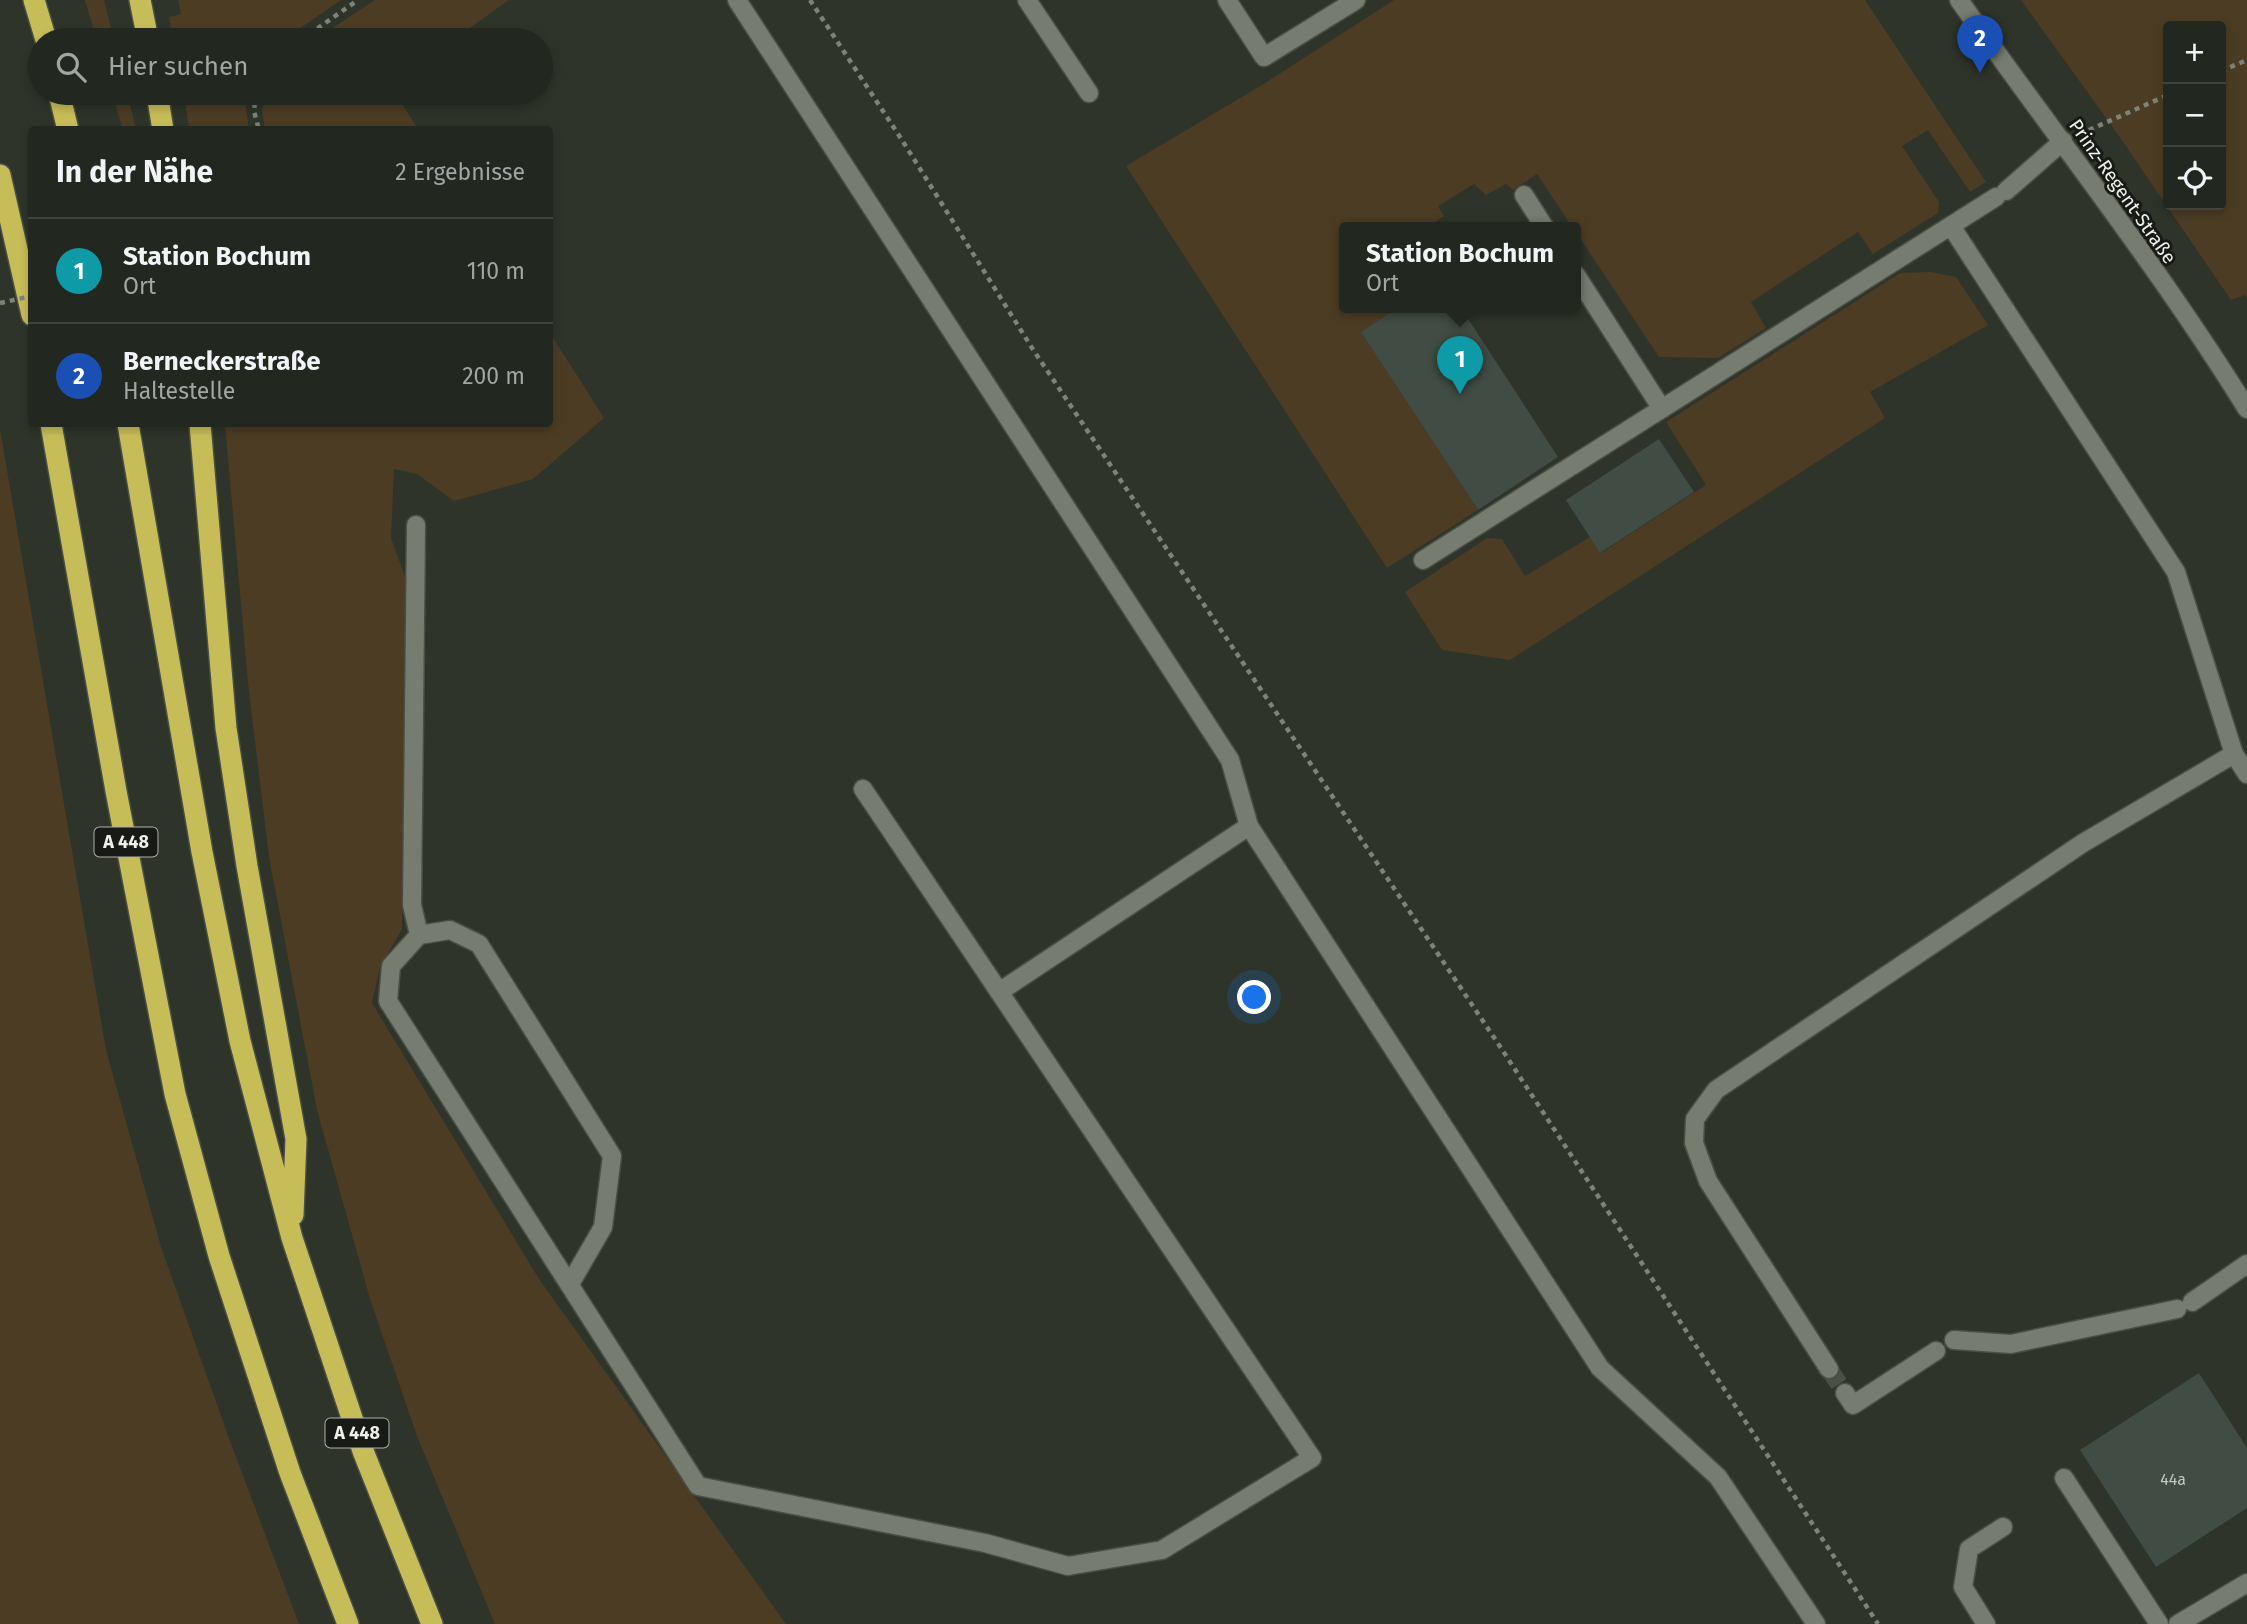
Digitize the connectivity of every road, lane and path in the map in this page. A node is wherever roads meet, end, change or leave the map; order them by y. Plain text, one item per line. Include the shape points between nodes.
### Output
1 (34, 0) edge
2 (140, 0) edge
3 (358, 0) edge
4 (737, 0) edge
5 (810, 0) edge
6 (1027, 0) edge
7 (1227, 0) edge
8 (1356, 0) edge
9 (1959, 0) edge
10 (42, 28) edge
11 (146, 28) edge
12 (318, 28) edge
13 (2247, 60) edge
14 (2226, 69) edge
15 (1088, 93) dead end
16 (2163, 96) edge
17 (62, 105) edge
18 (159, 105) edge
19 (255, 105) edge
20 (67, 126) edge
21 (162, 126) edge
22 (258, 126) edge
23 (2063, 141) junction
24 (0, 175) edge
25 (1524, 195) dead end
26 (0, 219) edge
27 (1541, 222) edge
28 (1951, 226) junction
29 (1581, 283) edge
30 (28, 287) edge
31 (28, 289) edge
32 (28, 291) edge
33 (0, 303) edge
34 (2247, 408) edge
35 (1662, 409) junction
36 (52, 427) edge
37 (129, 427) edge
38 (200, 427) edge
39 (416, 525) dead end
40 (1423, 560) dead end
41 (2234, 754) junction
42 (2247, 774) edge
43 (863, 789) dead end
44 (1249, 826) junction
45 (419, 935) junction
46 (999, 992) junction
47 (292, 1238) junction
48 (2247, 1264) edge
49 (570, 1284) junction
50 (1954, 1340) dead end
51 (1936, 1351) dead end
52 (1829, 1369) tunnel mouth
53 (1845, 1393) dead end
54 (2064, 1478) dead end
55 (2003, 1527) dead end
56 (2247, 1583) edge
57 (348, 1624) edge
58 (432, 1624) edge
59 (1816, 1624) edge
60 (1878, 1624) edge
61 (1986, 1624) edge
62 (2159, 1624) edge
63 (2178, 1624) edge

1 - 10 highway
2 - 11 highway
3 - 12 path
4 - 44 street via 1230,760
5 - 60 path via 1032,348 1499,1045
6 - 15 street
7 - 8 street via 1264,57
9 - 23 street, Prinz-Regent-Straße
13 - 14 path
16 - 23 path
17 - 20 highway
18 - 21 highway
19 - 22 path
23 - 28 street via 2001,194
23 - 34 street, Prinz-Regent-Straße
24 - 30 highway
25 - 27 street
26 - 31 highway
28 - 35 street
28 - 41 street via 2176,572
29 - 35 street
32 - 33 path, bridge
35 - 40 street
36 - 57 highway, A 448 via 176,1094 219,1256 290,1473
37 - 47 highway, A 448 via 237,1028
38 - 47 highway via 226,728 296,1139
39 - 45 street via 412,905
41 - 42 street
41 - 52 street via 2083,843 1716,1090 1695,1119 1694,1143 1707,1181
43 - 46 street
44 - 46 street
44 - 59 street via 1600,1368 1718,1477
45 - 49 street via 391,966 388,1001
45 - 49 street via 450,930 479,944 612,1156 603,1227
46 - 49 street via 1312,1458 1162,1550 1068,1566 985,1544 698,1486
47 - 58 highway, A 448 via 363,1451
48 - 50 street via 2184,1306 2011,1343
51 - 53 street via 1853,1405
54 - 62 street
55 - 61 street via 1969,1549 1963,1587
56 - 63 street

